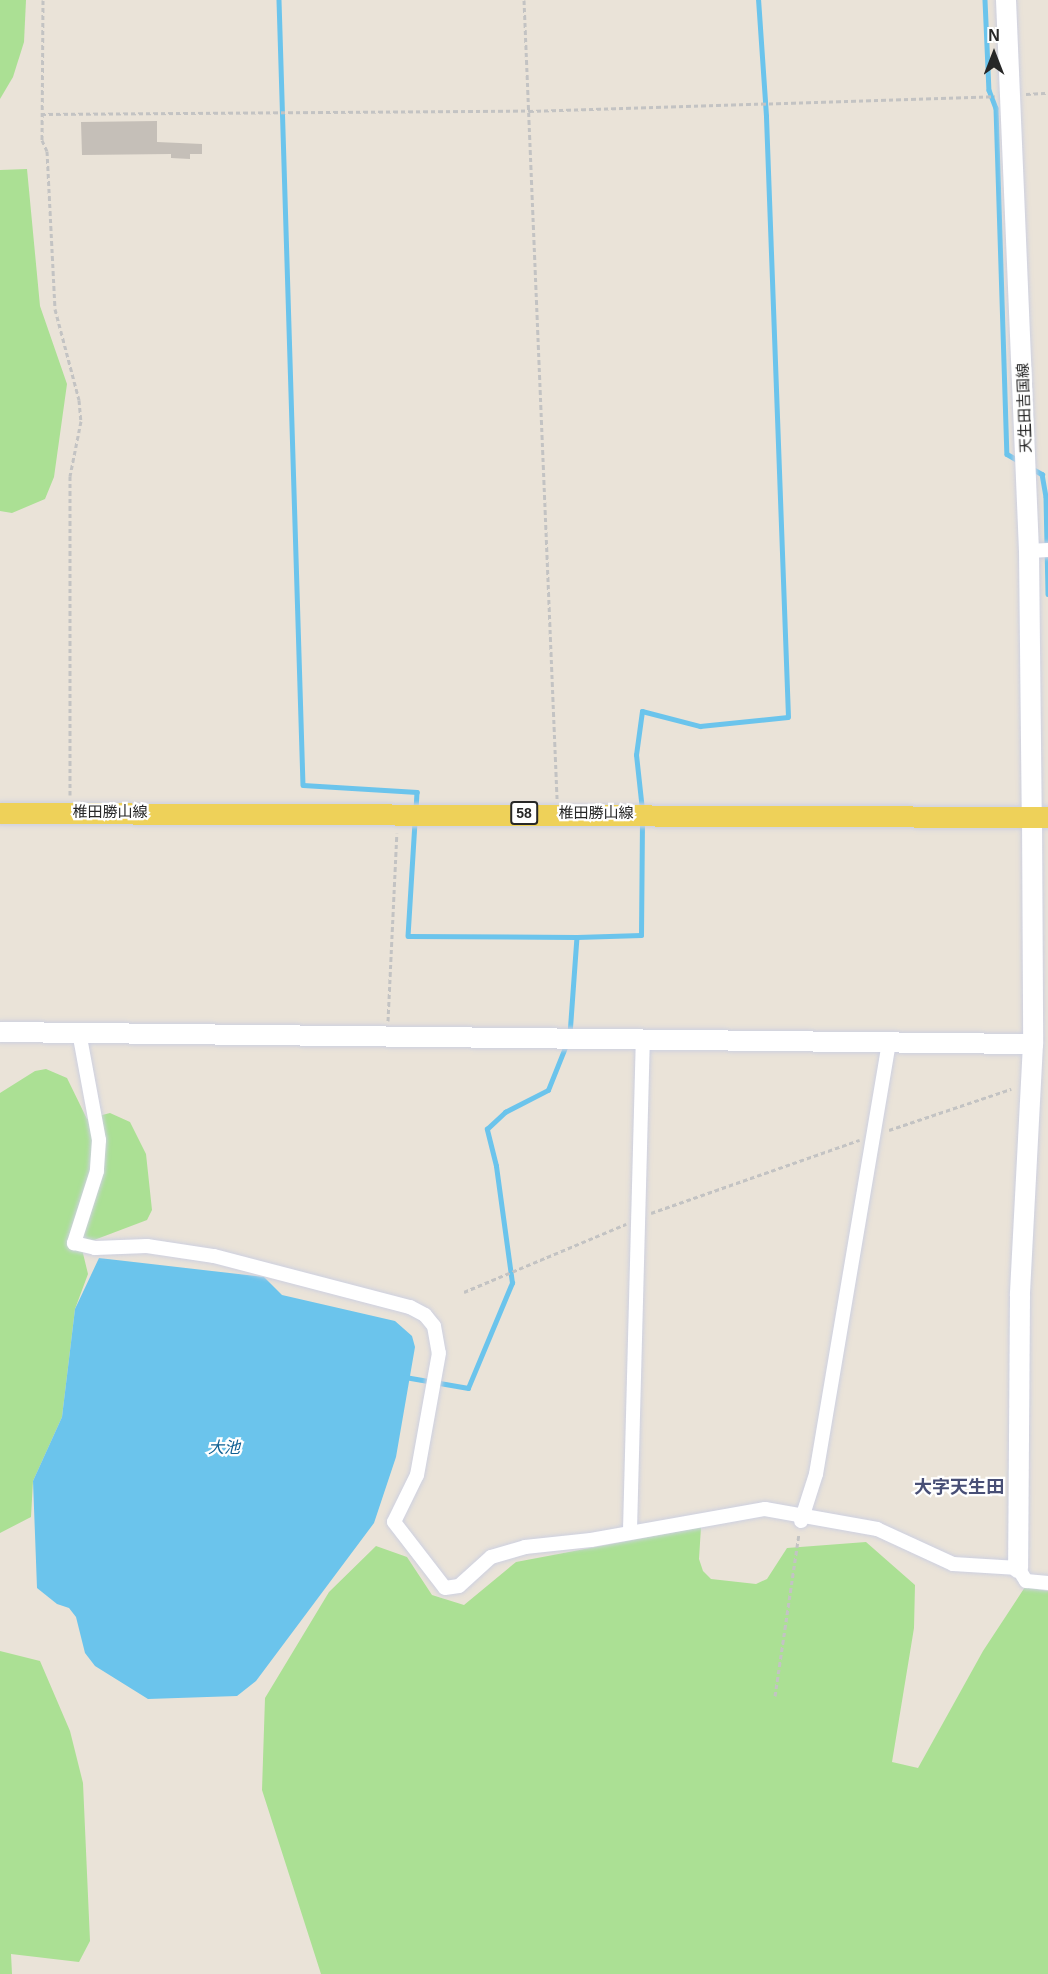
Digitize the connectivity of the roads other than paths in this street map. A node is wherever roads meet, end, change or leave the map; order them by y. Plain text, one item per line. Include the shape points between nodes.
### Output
1 (1006, 0) edge
2 (1039, 551) edge
3 (0, 813) edge
4 (1040, 816) edge
5 (0, 1032) edge
6 (79, 1032) junction
7 (643, 1038) junction
8 (889, 1042) junction
9 (1040, 1044) edge
10 (801, 1518) junction
11 (630, 1530) junction
12 (1018, 1568) junction
13 (1048, 1583) edge

1 - 2 street, 天生田吉国線
2 - 4 street, 天生田吉国線
3 - 4 main road, 椎田勝山線 / 58
4 - 9 street, 天生田吉国線
5 - 6 street
6 - 7 street
6 - 11 street via 99,1140 97,1171 74,1243 95,1248 147,1246 214,1256 410,1307 425,1315 434,1326 439,1353 419,1467 394,1522 439,1584 445,1588 459,1586 481,1564 501,1553
7 - 8 street
7 - 11 street
8 - 9 street
8 - 10 street via 816,1474
9 - 12 street, 天生田吉国線 via 1020,1296
10 - 11 street via 748,1510
10 - 12 street via 902,1537 953,1564
12 - 13 street via 1026,1581

